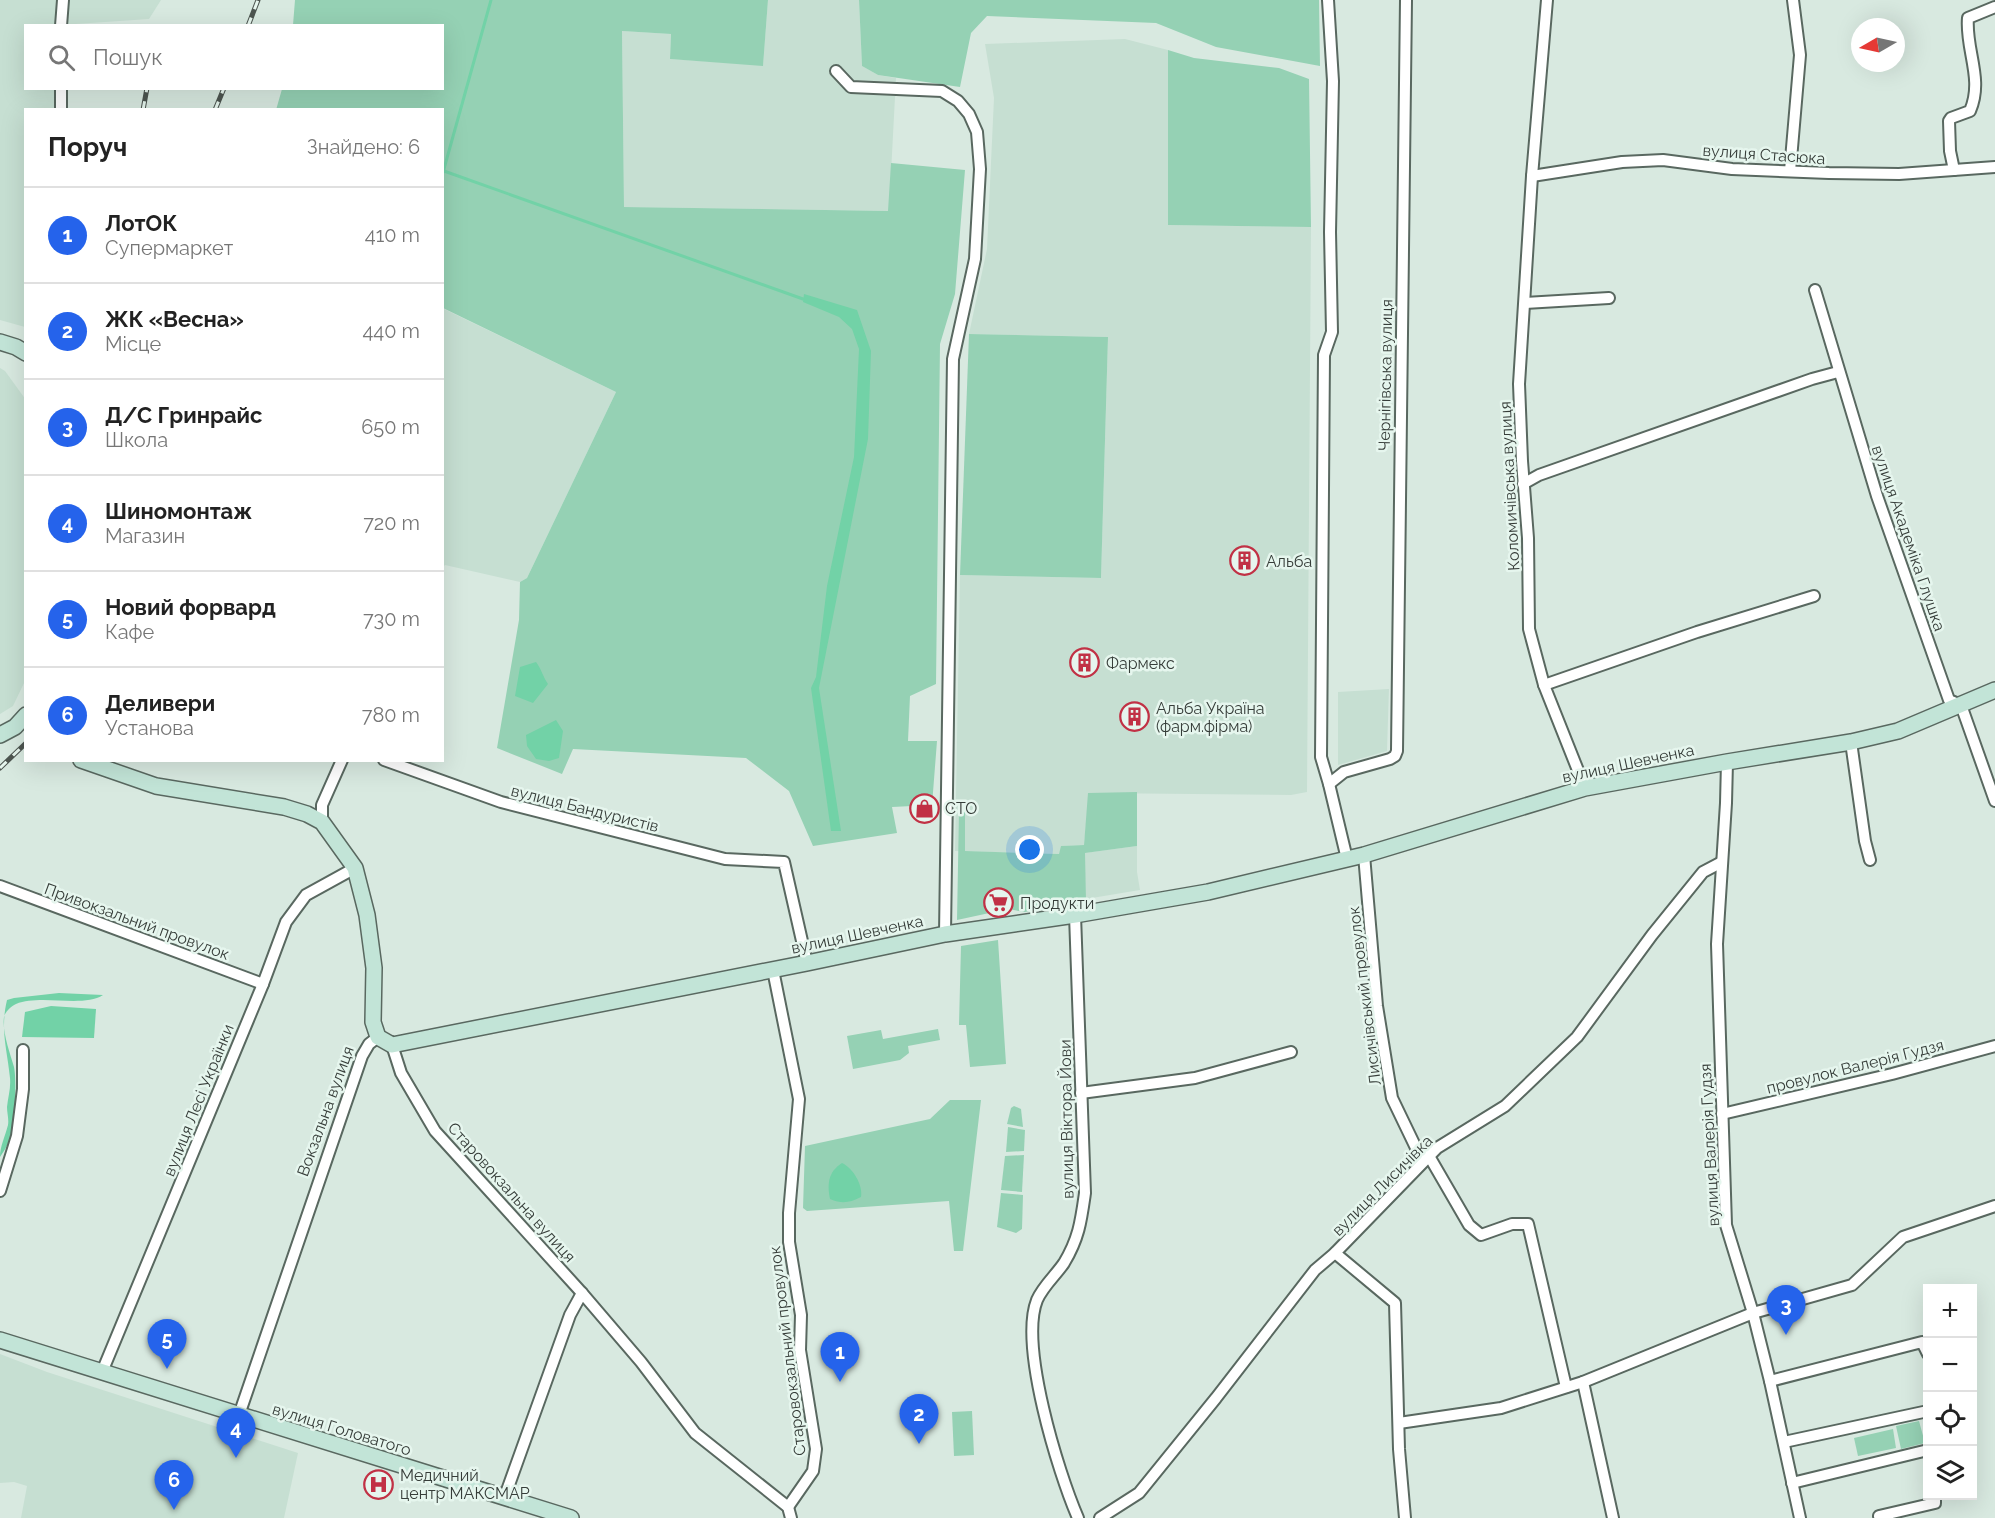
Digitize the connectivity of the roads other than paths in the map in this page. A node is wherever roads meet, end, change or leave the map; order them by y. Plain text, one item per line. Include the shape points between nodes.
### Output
1 (63, 0) edge
2 (1329, 0) edge
3 (1406, 0) edge
4 (1547, 0) edge
5 (1793, 0) edge
6 (1995, 7) edge
7 (62, 24) edge
8 (837, 71) dead end
9 (61, 90) edge
10 (61, 108) edge
11 (1995, 167) edge
12 (1790, 171) junction
13 (1954, 171) junction
14 (1532, 176) junction
15 (1815, 290) dead end
16 (1609, 298) dead end
17 (1525, 303) junction
18 (0, 342) edge
19 (24, 351) edge
20 (1838, 372) junction
21 (1524, 484) junction
22 (1814, 596) dead end
23 (1544, 685) junction
24 (1995, 690) edge
25 (1961, 705) junction
26 (20, 731) edge
27 (0, 735) edge
28 (1851, 742) junction
29 (87, 762) edge
30 (341, 762) edge
31 (390, 762) edge
32 (1726, 762) junction
33 (1329, 783) junction
34 (1585, 788) junction
35 (1995, 801) edge
36 (322, 822) junction
37 (1364, 855) junction
38 (1347, 859) junction
39 (1870, 860) dead end
40 (1722, 862) junction
41 (355, 868) junction
42 (0, 886) edge
43 (1075, 915) junction
44 (945, 934) junction
45 (807, 963) junction
46 (773, 970) junction
47 (263, 984) junction
48 (378, 1037) junction
49 (392, 1045) junction
50 (1995, 1046) edge
51 (23, 1050) dead end
52 (1291, 1052) dead end
53 (1081, 1093) junction
54 (1722, 1114) junction
55 (1429, 1156) junction
56 (0, 1191) edge
57 (1995, 1206) edge
58 (1335, 1253) junction
59 (582, 1293) junction
60 (1753, 1313) junction
61 (0, 1340) edge
62 (1923, 1344) edge
63 (102, 1372) junction
64 (1583, 1382) junction
65 (1770, 1382) junction
66 (1566, 1387) junction
67 (1923, 1412) edge
68 (239, 1415) junction
69 (1399, 1423) junction
70 (1784, 1442) junction
71 (1923, 1451) edge
72 (1792, 1483) junction
73 (505, 1496) junction
74 (1935, 1500) edge
75 (790, 1513) edge
76 (1879, 1516) dead end
77 (571, 1518) edge
78 (1078, 1518) edge
79 (1100, 1518) edge
80 (1405, 1518) edge
81 (1613, 1518) edge
82 (1800, 1518) edge

1 - 7 street
2 - 33 street via 1333,81 1332,332 1324,355 1321,688 1321,757
3 - 33 street, Чернігівська вулиця via 1397,751 1390,759 1344,772
4 - 14 street, Коломичівська вулиця
5 - 12 street via 1800,55
6 - 13 street via 1968,18 1974,101 1970,111 1949,121
8 - 44 street via 851,87 942,91 969,114 976,132 980,169 975,259 953,358
9 - 10 street
11 - 13 street, вулиця Стасюка
12 - 13 street, вулиця Стасюка
12 - 14 street, вулиця Стасюка via 1732,169 1663,160
14 - 17 street, Коломичівська вулиця
15 - 20 street, вулиця Академіка Глушка
16 - 17 street
17 - 21 street, Коломичівська вулиця via 1519,384
18 - 19 main road
20 - 21 street
20 - 25 street, вулиця Академіка Глушка via 1949,700
21 - 23 street, Коломичівська вулиця via 1529,629
22 - 23 street
23 - 34 street, Коломичівська вулиця
24 - 25 main road, вулиця Шевченка
25 - 28 main road, вулиця Шевченка via 1898,731
25 - 35 street
26 - 27 main road
28 - 32 main road, вулиця Шевченка
28 - 39 street
29 - 36 main road via 156,786 284,807
30 - 36 street via 322,805
31 - 45 street, вулиця Бандуристів via 501,802 725,859 784,862
32 - 34 main road, вулиця Шевченка
32 - 40 street, вулиця Валерія Гудзя
33 - 38 street
34 - 37 main road, вулиця Шевченка
36 - 41 main road, Вокзальна вулиця
37 - 38 main road, вулиця Шевченка
37 - 55 street, Лисичівський провулок via 1377,1006 1392,1098 1418,1152
38 - 43 main road, вулиця Шевченка via 1208,892
40 - 54 street, вулиця Валерія Гудзя via 1717,944
40 - 55 street, вулиця Лисичівка via 1703,872 1577,1037 1505,1106
41 - 47 street, вулиця Лесі Українки via 306,896 286,922
41 - 48 main road, Вокзальна вулиця via 367,915 374,968 373,1022
42 - 47 street, Привокзальний провулок
43 - 44 main road, вулиця Шевченка
43 - 53 street, вулиця Віктора Йови
44 - 45 main road, вулиця Шевченка
45 - 46 main road, вулиця Шевченка
46 - 49 main road, вулиця Шевченка
46 - 75 street, Старовокзальний провулок via 799,1099 789,1242 801,1314 800,1350 816,1449 813,1471
47 - 63 street, вулиця Лесі Українки
48 - 49 main road
48 - 68 street, Вокзальна вулиця via 362,1056
49 - 59 street, Старовокзальна вулиця via 401,1073 435,1131
50 - 54 street, провулок Валерія Гудзя
51 - 56 street via 17,1136
52 - 53 street via 1195,1078
53 - 78 street, вулиця Віктора Йови via 1085,1193 1080,1232 1064,1263 1038,1297 1032,1314 1040,1396 1066,1491
54 - 60 street, вулиця Валерія Гудзя via 1726,1225
55 - 58 street, вулиця Лисичівка
55 - 66 street, Лисичівський провулок via 1469,1225 1481,1235 1512,1224 1528,1224
57 - 60 street via 1903,1237 1852,1285
58 - 69 street via 1395,1303
58 - 79 street, вулиця Лисичівка via 1315,1270 1139,1493
59 - 73 street via 570,1315
59 - 75 street, Старовокзальна вулиця via 695,1433
60 - 64 street
60 - 65 street, вулиця Валерія Гудзя
61 - 63 main road, вулиця Головатого
62 - 65 street
63 - 68 main road, вулиця Головатого
64 - 66 street
64 - 81 street
65 - 70 street, вулиця Валерія Гудзя
66 - 69 street via 1501,1408
67 - 70 street
68 - 73 main road, вулиця Головатого
69 - 80 street
70 - 72 street, вулиця Валерія Гудзя
71 - 72 street
72 - 82 street, вулиця Валерія Гудзя
73 - 77 main road, вулиця Головатого
74 - 76 street

